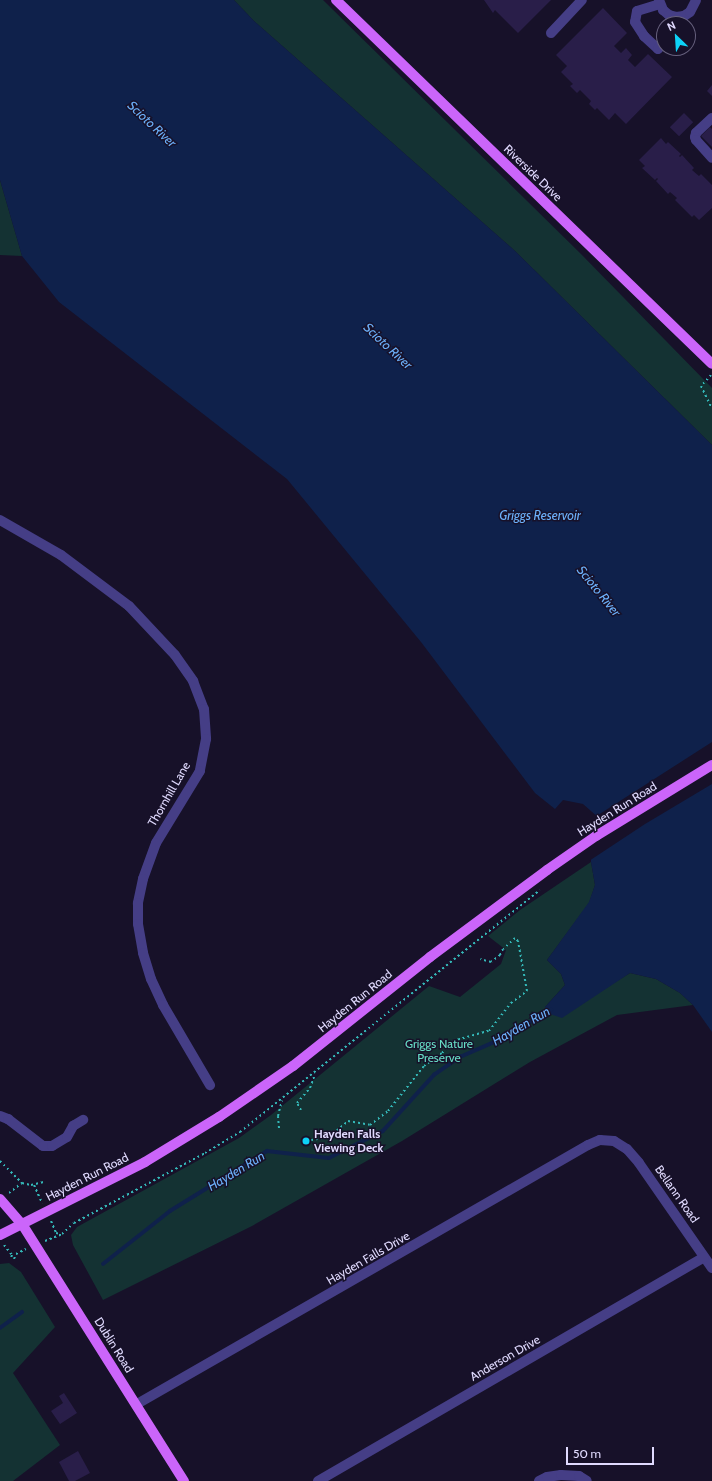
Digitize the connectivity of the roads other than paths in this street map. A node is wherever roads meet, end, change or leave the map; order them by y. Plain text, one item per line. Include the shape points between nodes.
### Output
1 (336, 0) edge
2 (582, 0) edge
3 (696, 0) edge
4 (660, 2) edge
5 (670, 16) edge
6 (684, 16) edge
7 (551, 33) dead end
8 (656, 47) edge
9 (712, 118) edge
10 (712, 158) edge
11 (712, 364) edge
12 (0, 520) edge
13 (712, 765) edge
14 (210, 1085) dead end
15 (0, 1116) edge
16 (83, 1120) dead end
17 (614, 1141) joint
18 (0, 1199) edge
19 (22, 1224) junction
20 (0, 1235) edge
21 (704, 1257) junction
22 (712, 1268) edge
23 (137, 1404) junction
24 (184, 1481) edge
25 (318, 1481) edge
26 (539, 1481) edge
27 (586, 1481) edge

1 - 11 main road, Riverside Drive
2 - 7 street
3 - 6 street via 690,12
4 - 5 street via 663,10
4 - 8 street via 637,11 635,22 644,36
9 - 10 street via 695,137
12 - 14 street, Thornhill Lane via 61,555 129,606 175,655 192,681 204,709 206,739 200,771 156,843 143,879 138,903 138,924 143,953 163,1006
13 - 19 main road, Hayden Run Road via 596,836 547,870 430,957 293,1066 242,1101 145,1162
15 - 16 street via 8,1119 43,1146 52,1146 68,1137 73,1126
17 - 21 street, Bellann Road via 627,1149 638,1163
17 - 23 street, Hayden Falls Drive via 600,1140 588,1145
18 - 19 main road, Dublin Road
19 - 20 main road, Hayden Run Road
19 - 23 main road, Dublin Road
21 - 22 street, Bellann Road
21 - 25 street, Anderson Drive
23 - 24 main road, Dublin Road
26 - 27 street via 560,1475 579,1476

